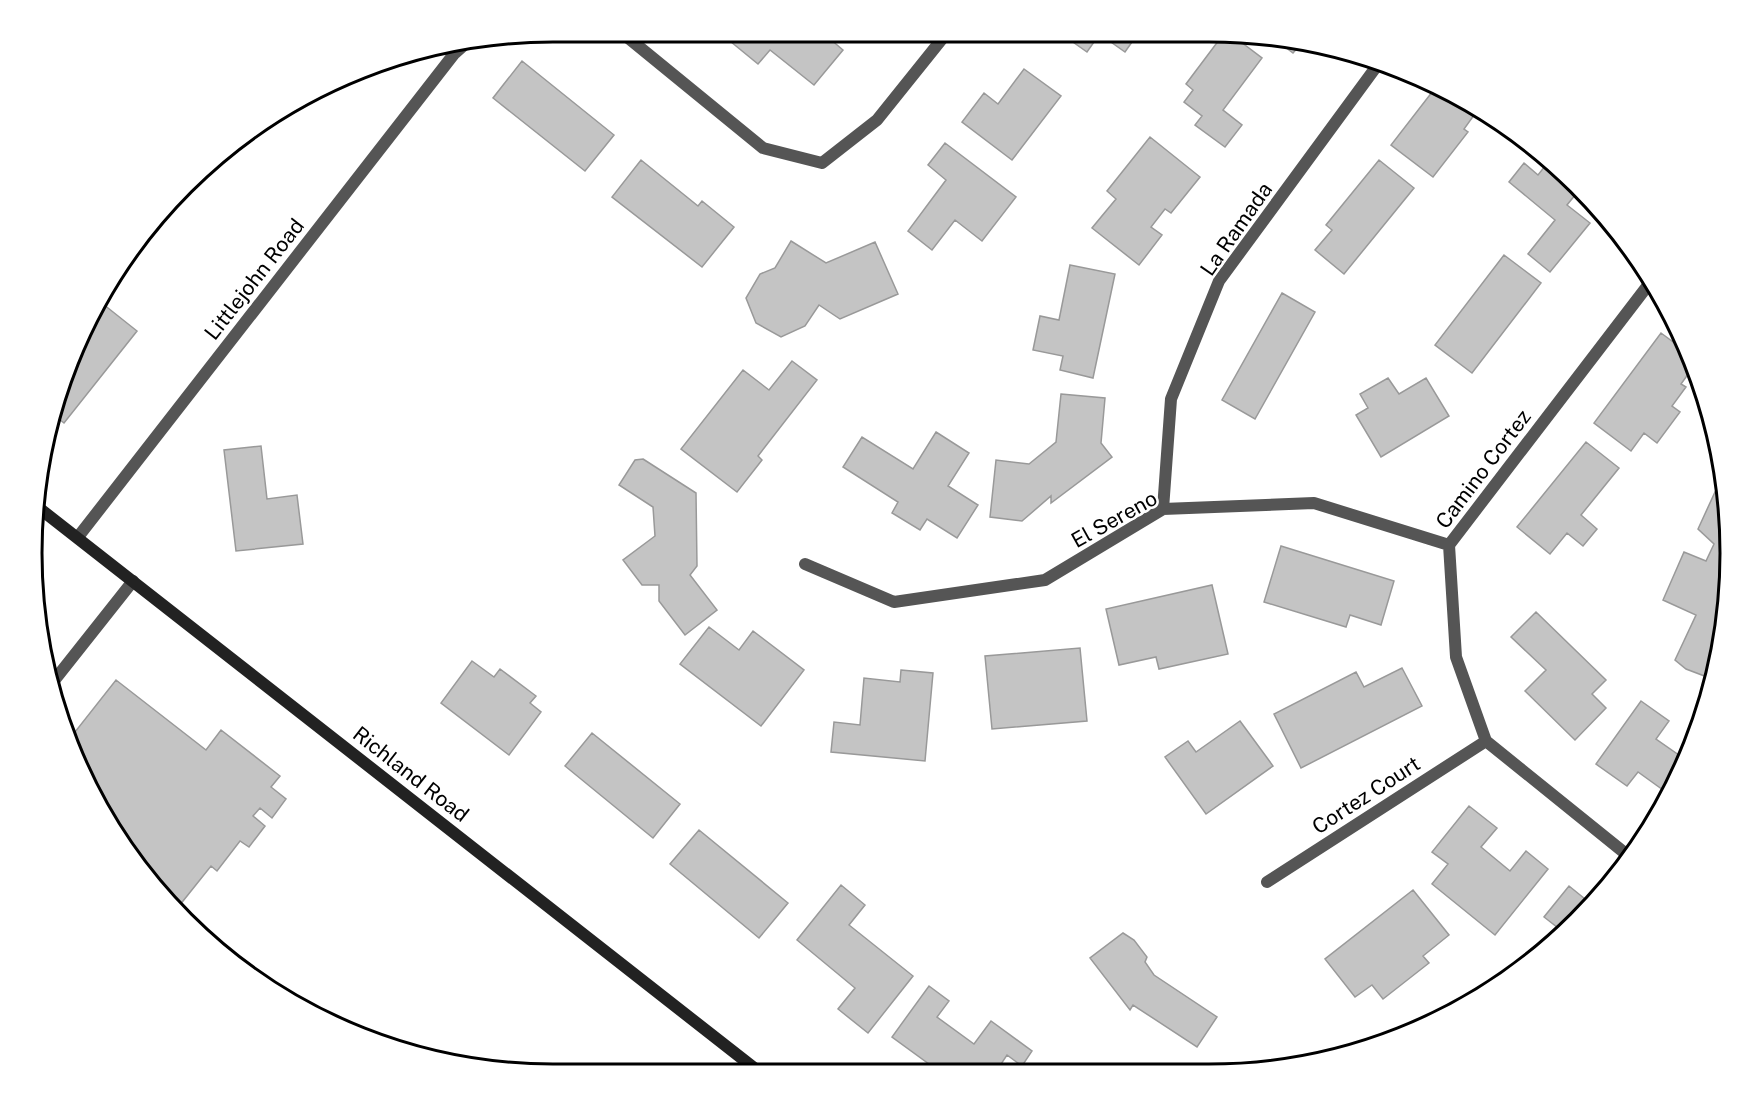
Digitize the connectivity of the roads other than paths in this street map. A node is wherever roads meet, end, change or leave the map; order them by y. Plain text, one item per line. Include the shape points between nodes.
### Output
1 (633, 42) edge
2 (940, 42) edge
3 (458, 51) edge
4 (1374, 69) edge
5 (1646, 288) edge
6 (1163, 509) junction
7 (44, 512) edge
8 (78, 537) junction
9 (1449, 545) junction
10 (804, 564) dead end
11 (133, 581) junction
12 (57, 677) edge
13 (1486, 741) junction
14 (1623, 852) edge
15 (1267, 882) dead end
16 (749, 1064) edge

1 - 2 street via 763,148 822,163 877,120
3 - 8 street, Littlejohn Road
4 - 6 street, La Ramada via 1219,281 1171,399
5 - 9 street, Camino Cortez
6 - 9 street, El Sereno via 1314,503
6 - 10 street, El Sereno via 1046,580 894,602
7 - 8 street, Richland Road
8 - 11 street, Richland Road
9 - 13 street, Camino Cortez via 1456,657
11 - 12 street
11 - 16 street, Richland Road
13 - 14 street
13 - 15 street, Cortez Court

